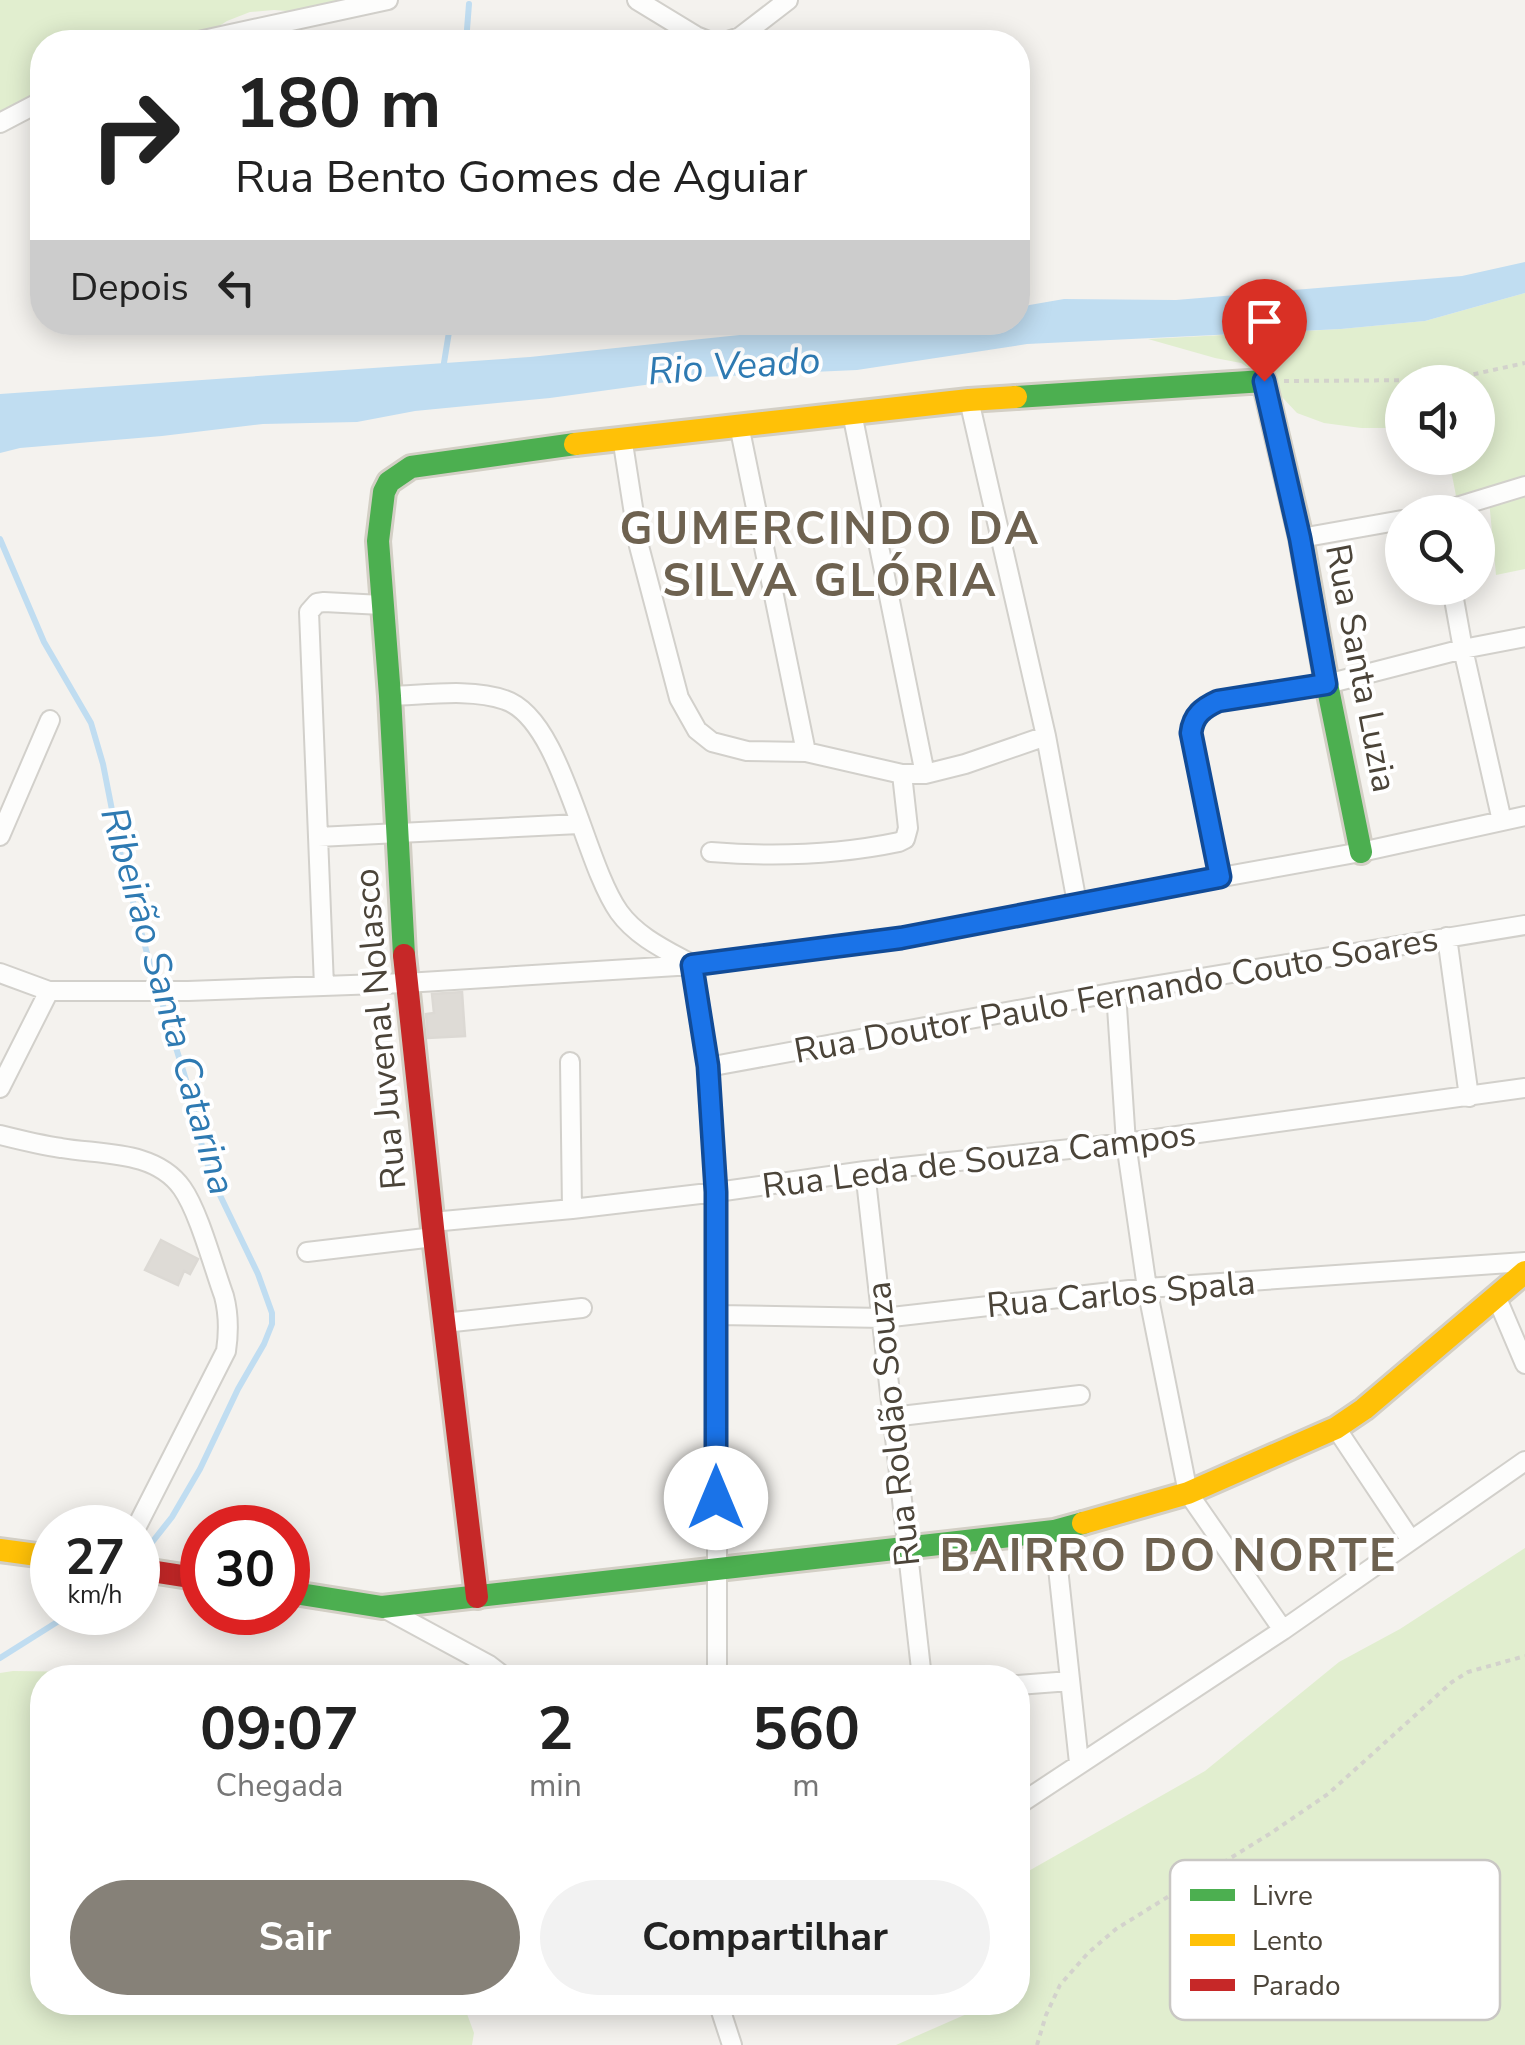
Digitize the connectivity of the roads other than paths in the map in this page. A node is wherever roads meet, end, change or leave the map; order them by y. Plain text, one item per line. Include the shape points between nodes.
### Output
1 (388, 0) edge
2 (638, 0) edge
3 (788, 0) edge
4 (249, 30) edge
5 (686, 30) edge
6 (748, 30) edge
7 (30, 107) edge
8 (0, 123) edge
9 (969, 400) junction
10 (852, 413) junction
11 (739, 425) junction
12 (622, 438) junction
13 (1525, 486) edge
14 (1495, 495) edge
15 (1385, 523) edge
16 (1300, 538) junction
17 (1455, 605) edge
18 (382, 606) junction
19 (1525, 636) edge
20 (1464, 649) junction
21 (1326, 684) junction
22 (390, 696) junction
23 (50, 720) dead end
24 (1046, 736) junction
25 (806, 752) junction
26 (902, 774) junction
27 (925, 774) junction
28 (1525, 816) edge
29 (1502, 821) junction
30 (579, 824) junction
31 (398, 834) junction
32 (0, 836) edge
33 (318, 838) junction
34 (712, 852) dead end
35 (1362, 852) junction
36 (1220, 877) junction
37 (1078, 903) junction
38 (1525, 924) edge
39 (1447, 937) junction
40 (692, 965) junction
41 (0, 973) edge
42 (406, 983) junction
43 (324, 986) junction
44 (49, 991) junction
45 (1116, 992) junction
46 (570, 1062) dead end
47 (708, 1066) junction
48 (0, 1088) edge
49 (1525, 1088) edge
50 (1469, 1097) junction
51 (0, 1135) edge
52 (1126, 1143) junction
53 (864, 1171) junction
54 (716, 1192) junction
55 (572, 1208) junction
56 (433, 1230) junction
57 (307, 1252) dead end
58 (1525, 1262) edge
59 (1525, 1272) edge
60 (1147, 1288) junction
61 (1496, 1296) junction
62 (582, 1308) dead end
63 (718, 1315) junction
64 (883, 1318) junction
65 (444, 1322) junction
66 (1525, 1364) edge
67 (1080, 1395) dead end
68 (892, 1418) junction
69 (1336, 1428) junction
70 (1525, 1462) edge
71 (1188, 1493) junction
72 (148, 1505) edge
73 (1054, 1530) junction
74 (1410, 1539) junction
75 (906, 1547) junction
76 (0, 1550) edge
77 (30, 1554) edge
78 (716, 1571) junction
79 (310, 1596) edge
80 (478, 1597) junction
81 (382, 1607) junction
82 (1282, 1630) junction
83 (489, 1665) edge
84 (717, 1665) edge
85 (920, 1665) edge
86 (1070, 1681) junction
87 (1030, 1684) edge
88 (1079, 1763) junction
89 (1030, 1797) edge
90 (722, 2015) edge
91 (732, 2045) edge

1 - 4 street
2 - 5 street
3 - 6 street
7 - 8 street
9 - 10 street
9 - 16 street, Rua Santa Luzia via 1264,381
9 - 24 street
10 - 11 street
10 - 27 street
11 - 12 street
11 - 25 street
12 - 18 street, Rua Juvenal Nolasco via 411,467 389,482 378,541
12 - 25 street via 638,546 686,715 712,742 731,748
13 - 14 street
15 - 16 street
16 - 21 street, Rua Santa Luzia
17 - 20 street
18 - 22 street, Rua Juvenal Nolasco
18 - 33 street via 324,602 309,612
19 - 20 street
20 - 21 street
20 - 29 street
21 - 35 street, Rua Santa Luzia
21 - 36 street via 1218,701 1192,723
22 - 30 street via 473,694 517,705 546,741
22 - 31 street, Rua Juvenal Nolasco
23 - 32 street
24 - 27 street
24 - 37 street
25 - 26 street
26 - 27 street
26 - 34 street via 908,828 899,842 800,855
28 - 29 street
29 - 35 street
30 - 31 street
30 - 40 street via 619,912 641,936
31 - 33 street
31 - 42 street, Rua Juvenal Nolasco
33 - 43 street
35 - 36 street
36 - 37 street
37 - 40 street via 901,938
38 - 39 street, Rua Doutor Paulo Fernando Couto Soares
39 - 45 street, Rua Doutor Paulo Fernando Couto Soares
39 - 50 street
40 - 42 street
40 - 47 street
41 - 44 street
42 - 43 street
42 - 56 street, Rua Juvenal Nolasco
43 - 44 street
44 - 48 street
45 - 47 street, Rua Doutor Paulo Fernando Couto Soares
45 - 52 street
46 - 55 street
47 - 54 street
49 - 50 street, Rua Leda de Souza Campos
50 - 52 street, Rua Leda de Souza Campos
51 - 72 street via 147,1162 181,1186 192,1206 224,1296 229,1331 226,1351
52 - 53 street, Rua Leda de Souza Campos
52 - 60 street
53 - 54 street, Rua Leda de Souza Campos
53 - 64 street, Rua Roldão Souza
54 - 55 street, Rua Leda de Souza Campos
54 - 63 street
55 - 56 street, Rua Leda de Souza Campos
56 - 57 street, Rua Leda de Souza Campos
56 - 65 street, Rua Juvenal Nolasco
58 - 60 street, Rua Carlos Spala
59 - 61 street
60 - 64 street, Rua Carlos Spala
60 - 71 street
61 - 66 street
61 - 69 street
62 - 65 street
63 - 64 street, Rua Carlos Spala
63 - 78 street
64 - 68 street, Rua Roldão Souza
65 - 80 street, Rua Juvenal Nolasco
67 - 68 street
68 - 75 street, Rua Roldão Souza
69 - 71 street
69 - 74 street
70 - 74 street
71 - 73 street
71 - 82 street
73 - 75 street
73 - 86 street
74 - 82 street
75 - 78 street
75 - 85 street, Rua Roldão Souza
76 - 77 street
78 - 80 street
78 - 84 street
79 - 81 street
80 - 81 street
81 - 83 street
82 - 88 street
86 - 87 street
86 - 88 street
88 - 89 street
90 - 91 street

